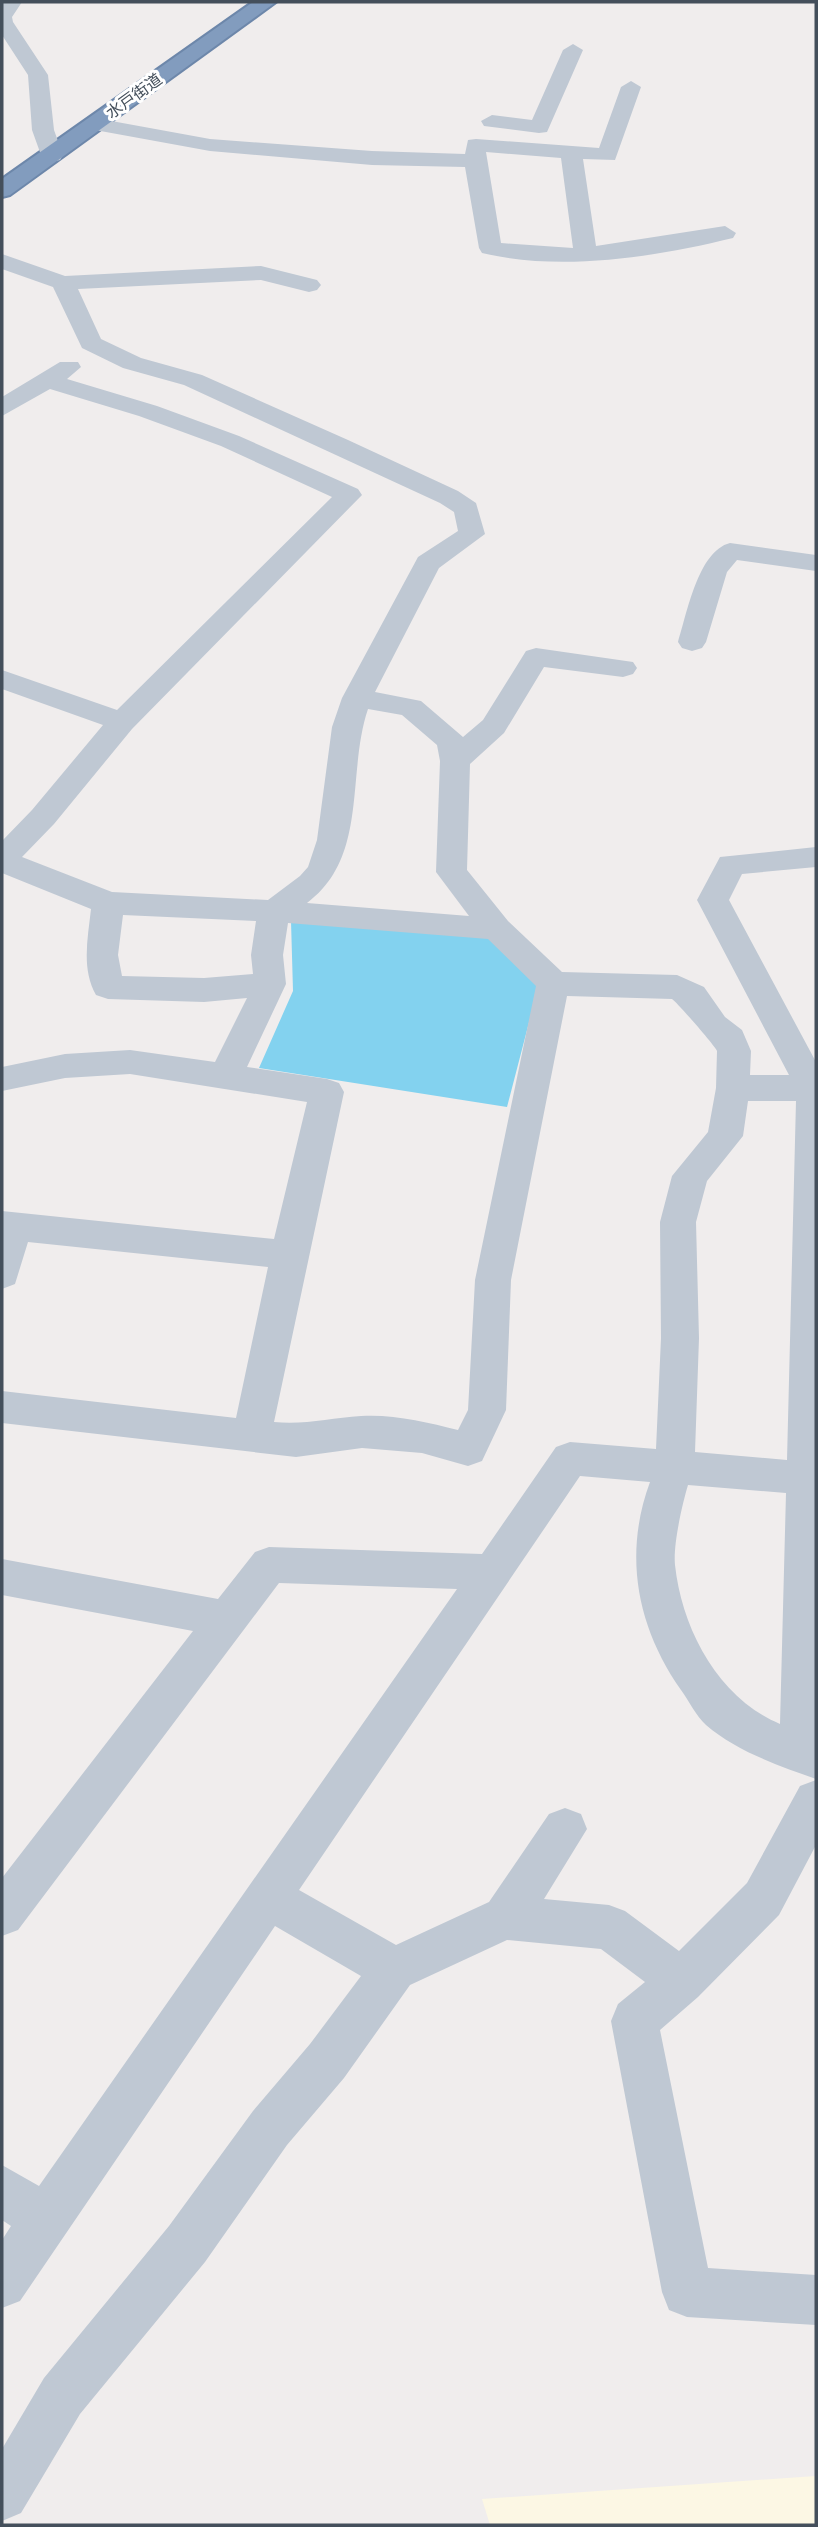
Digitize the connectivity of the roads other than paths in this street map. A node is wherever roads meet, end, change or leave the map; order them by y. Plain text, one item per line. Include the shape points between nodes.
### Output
1 (12, 2) edge
2 (266, 2) edge
3 (573, 50) dead end
4 (631, 87) dead end
5 (95, 124) junction
6 (571, 152) junction
7 (476, 153) junction
8 (52, 155) junction
9 (2, 190) edge
10 (725, 233) dead end
11 (585, 253) junction
12 (2, 261) edge
13 (63, 283) junction
14 (309, 285) dead end
15 (91, 343) junction
16 (48, 381) junction
17 (2, 408) edge
18 (816, 563) edge
19 (692, 642) dead end
20 (624, 668) dead end
21 (2, 679) edge
22 (357, 698) junction
23 (122, 722) junction
24 (455, 761) junction
25 (2, 860) edge
26 (813, 864) edge
27 (108, 903) junction
28 (274, 911) junction
29 (497, 929) junction
30 (553, 983) junction
31 (270, 985) junction
32 (226, 1075) junction
33 (2, 1079) edge
34 (733, 1088) junction
35 (815, 1088) edge
36 (7, 1225) edge
37 (289, 1255) junction
38 (2, 1274) edge
39 (2, 1407) edge
40 (251, 1437) junction
41 (675, 1468) junction
42 (811, 1478) edge
43 (493, 1572) junction
44 (3, 1579) edge
45 (227, 1619) junction
46 (808, 1756) edge
47 (816, 1801) edge
48 (565, 1829) dead end
49 (269, 1898) junction
50 (2, 1914) edge
51 (505, 1918) junction
52 (394, 1969) junction
53 (682, 1981) junction
54 (2, 2190) edge
55 (46, 2221) junction
56 (2, 2283) edge
57 (816, 2300) edge
58 (2, 2494) edge

1 - 8 street via 3,22 38,75 43,130
2 - 5 highway, 水戸街道
3 - 7 street via 539,127 493,120
4 - 6 street via 607,155
5 - 7 street via 210,145 372,158
5 - 8 highway, 水戸街道
6 - 7 street
6 - 11 street
7 - 11 street via 490,248 517,255
8 - 9 highway, 水戸街道
10 - 11 street
12 - 13 street
13 - 14 street via 261,273
13 - 15 street
15 - 16 street via 75,362
15 - 22 street via 132,363 193,380 340,445 467,509 472,534 428,563
16 - 17 street
16 - 23 street via 230,441 349,495
18 - 19 street via 730,551 714,571
20 - 24 street via 536,657 494,726
21 - 23 street
22 - 24 street via 411,707 452,741
22 - 28 street via 347,727 333,840 322,871
23 - 25 street
24 - 29 street via 452,872
25 - 27 street
26 - 35 street via 730,864 713,900
27 - 28 street
27 - 31 street via 102,954 108,987 204,990
28 - 29 street
28 - 31 street via 267,955
29 - 30 street
30 - 34 street via 677,987 692,995 713,1026 730,1039
30 - 40 street via 493,1280 487,1410 468,1449 422,1437 362,1432 296,1441
31 - 32 street
32 - 33 street via 100,1062
32 - 37 street via 327,1092
34 - 35 street
34 - 41 street via 725,1136 690,1176 678,1222
35 - 42 street
36 - 37 street
36 - 38 street
37 - 40 street
39 - 40 street
41 - 42 street
41 - 43 street via 570,1460
41 - 46 street via 664,1498 654,1563 678,1651 720,1710 753,1732
42 - 46 street
43 - 45 street via 269,1565
43 - 49 street
44 - 45 street
45 - 50 street
47 - 53 street via 763,1899
48 - 51 street
49 - 52 street
49 - 55 street
51 - 52 street
51 - 53 street via 608,1927
52 - 58 street via 187,2244 61,2396
53 - 57 street via 635,2021 687,2292
54 - 55 street
55 - 56 street

